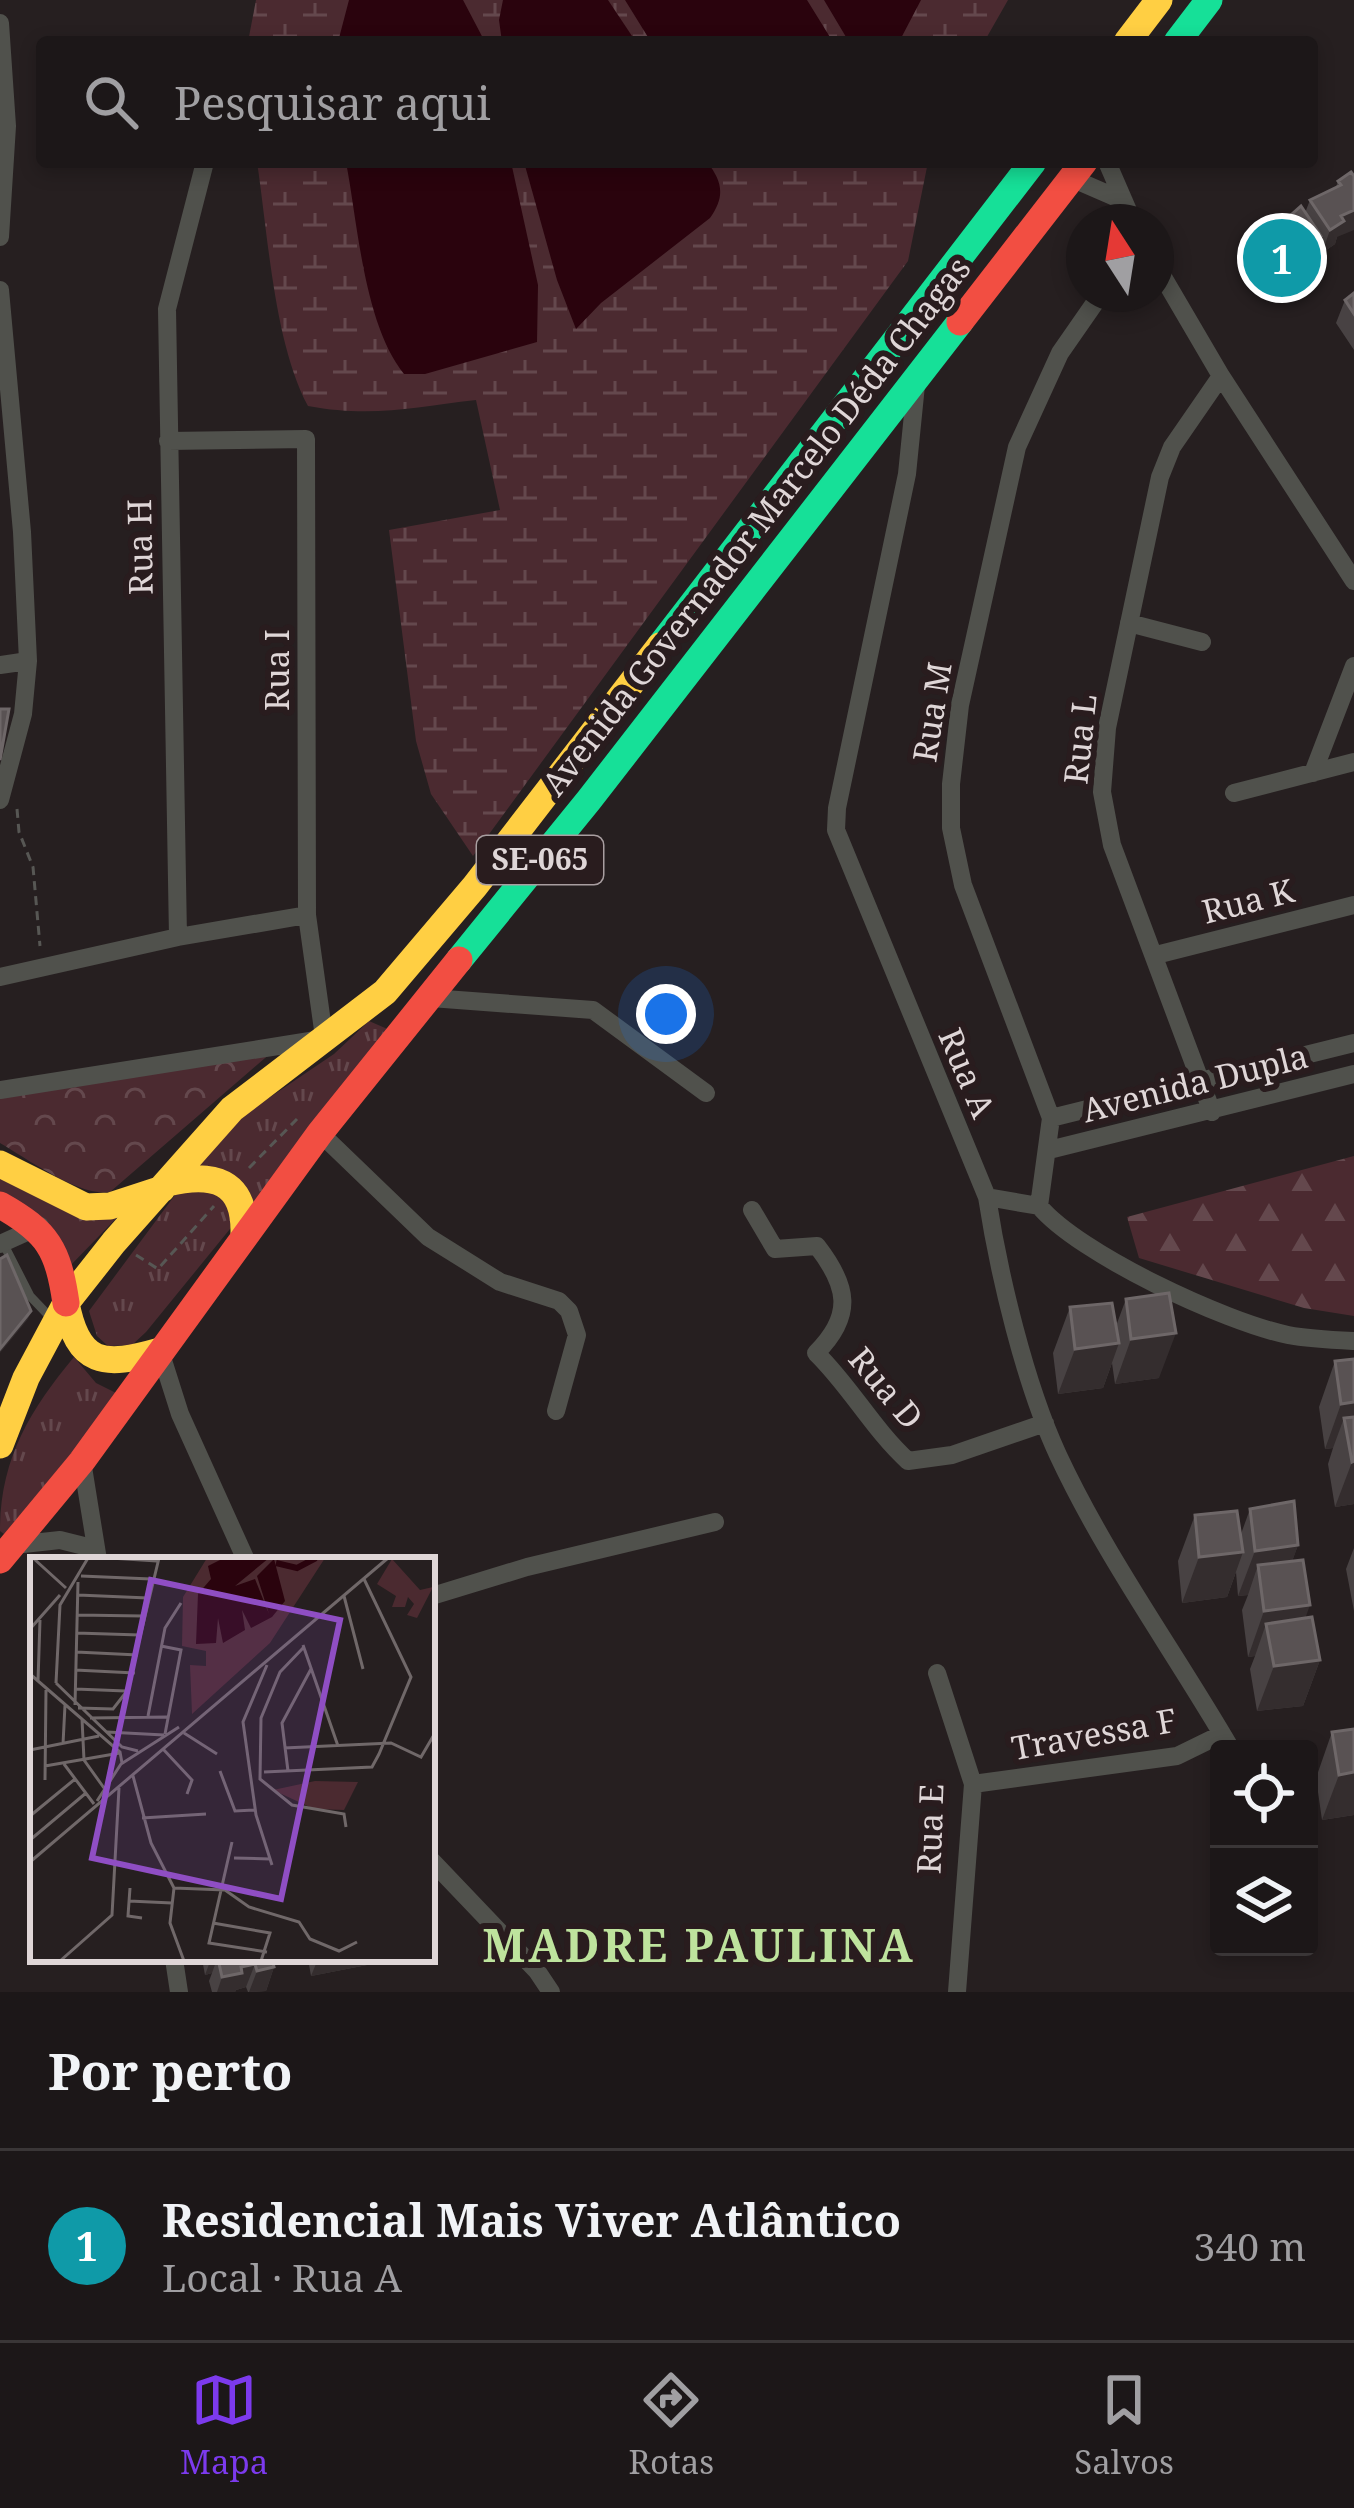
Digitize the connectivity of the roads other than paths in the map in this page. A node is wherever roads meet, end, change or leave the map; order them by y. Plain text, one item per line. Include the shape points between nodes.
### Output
1 (1160, 0) edge
2 (1209, 0) edge
3 (0, 23) edge
4 (1132, 36) edge
5 (1182, 36) edge
6 (4, 127) edge
7 (204, 168) edge
8 (1028, 168) edge
9 (1110, 168) edge
10 (1077, 170) edge
11 (1124, 201) junction
12 (1125, 204) edge
13 (0, 236) edge
14 (0, 290) edge
15 (1174, 296) edge
16 (1088, 312) edge
17 (1221, 376) junction
18 (917, 380) junction
19 (3, 394) edge
20 (168, 441) junction
21 (22, 532) junction
22 (0, 536) edge
23 (1354, 580) edge
24 (1129, 622) junction
25 (1202, 642) dead end
26 (28, 661) junction
27 (0, 665) edge
28 (1354, 666) edge
29 (1354, 762) edge
30 (1313, 773) junction
31 (1234, 793) dead end
32 (4, 801) edge
33 (1354, 905) edge
34 (308, 915) junction
35 (178, 937) junction
36 (1156, 956) junction
37 (0, 977) edge
38 (430, 998) junction
39 (322, 1038) junction
40 (1354, 1043) edge
41 (1354, 1074) edge
42 (1200, 1083) junction
43 (0, 1090) edge
44 (706, 1093) dead end
45 (1212, 1112) junction
46 (1051, 1118) junction
47 (320, 1133) junction
48 (1049, 1150) junction
49 (0, 1164) edge
50 (164, 1186) junction
51 (986, 1197) junction
52 (1039, 1206) junction
53 (752, 1210) dead end
54 (4, 1211) edge
55 (40, 1226) junction
56 (244, 1233) junction
57 (1, 1243) edge
58 (60, 1313) junction
59 (1354, 1341) edge
60 (160, 1352) junction
61 (556, 1411) dead end
62 (1045, 1423) junction
63 (1, 1446) edge
64 (82, 1461) junction
65 (715, 1522) dead end
66 (5, 1551) edge
67 (97, 1555) edge
68 (245, 1557) edge
69 (435, 1595) edge
70 (937, 1673) dead end
71 (1225, 1740) edge
72 (1210, 1746) edge
73 (973, 1784) junction
74 (435, 1864) edge
75 (175, 1962) edge
76 (179, 1992) edge
77 (551, 1992) edge
78 (958, 1992) edge

1 - 4 main road
2 - 5 main road
3 - 6 street
6 - 13 street
7 - 20 street, Rua H via 166,309
8 - 39 main road, Avenida Governador Marcelo Déda Chagas / SE-065 via 475,886 385,992
9 - 11 street
10 - 11 street
10 - 18 main road, Avenida Governador Marcelo Déda Chagas / SE-065
11 - 12 street
14 - 19 street
15 - 17 street
16 - 46 street, Rua M via 1017,447 960,705 951,784 963,884
17 - 23 street
17 - 24 street, Rua L via 1163,464
18 - 38 main road, Avenida Governador Marcelo Déda Chagas / SE-065
18 - 51 street, Rua A via 907,475 836,830
19 - 21 street
20 - 34 street, Rua I via 306,440
20 - 35 street, Rua H
21 - 22 street
21 - 26 street
24 - 25 street
24 - 36 street, Rua L via 1102,791 1105,822
26 - 27 street
26 - 32 street
28 - 30 street
29 - 30 street
30 - 31 street
33 - 36 street, Rua K
34 - 35 street
34 - 39 street, Rua I
35 - 37 street
36 - 42 street, Rua L
38 - 44 street via 593,1010
38 - 47 main road, Avenida Governador Marcelo Déda Chagas / SE-065
39 - 43 street
39 - 50 main road, Avenida Governador Marcelo Déda Chagas / SE-065 via 232,1109
40 - 42 street, Avenida Dupla
41 - 45 street, Avenida Dupla
42 - 45 street, Rua L
42 - 46 street, Avenida Dupla
45 - 48 street, Avenida Dupla
46 - 48 street, Rua M
47 - 56 main road, Avenida Governador Marcelo Déda Chagas / SE-065
47 - 61 street via 433,1241 569,1311 577,1335
48 - 52 street, Rua M
49 - 50 main road via 86,1207
50 - 56 main road via 200,1176 231,1187
50 - 58 main road, Avenida Governador Marcelo Déda Chagas / SE-065
51 - 52 street
51 - 62 street, Rua A
52 - 59 street via 1077,1240 1250,1324
53 - 62 street, Rua D via 775,1249 817,1246 837,1271 844,1310 816,1353 908,1461
54 - 55 main road
55 - 57 street
55 - 58 main road via 60,1261
56 - 60 main road, Avenida Governador Marcelo Déda Chagas / SE-065
57 - 58 lane via 30,1296
58 - 60 main road via 82,1352 96,1359 122,1363
58 - 63 main road, Avenida Governador Marcelo Déda Chagas / SE-065
60 - 64 main road, Avenida Governador Marcelo Déda Chagas / SE-065
60 - 68 street via 179,1414
62 - 71 street, Rua A via 1093,1522
64 - 66 main road, Avenida Governador Marcelo Déda Chagas / SE-065
64 - 67 street
65 - 69 street
66 - 67 street via 60,1540
70 - 73 street, Rua E
72 - 73 street, Travessa F
73 - 78 street, Rua E
74 - 77 street
75 - 76 street

